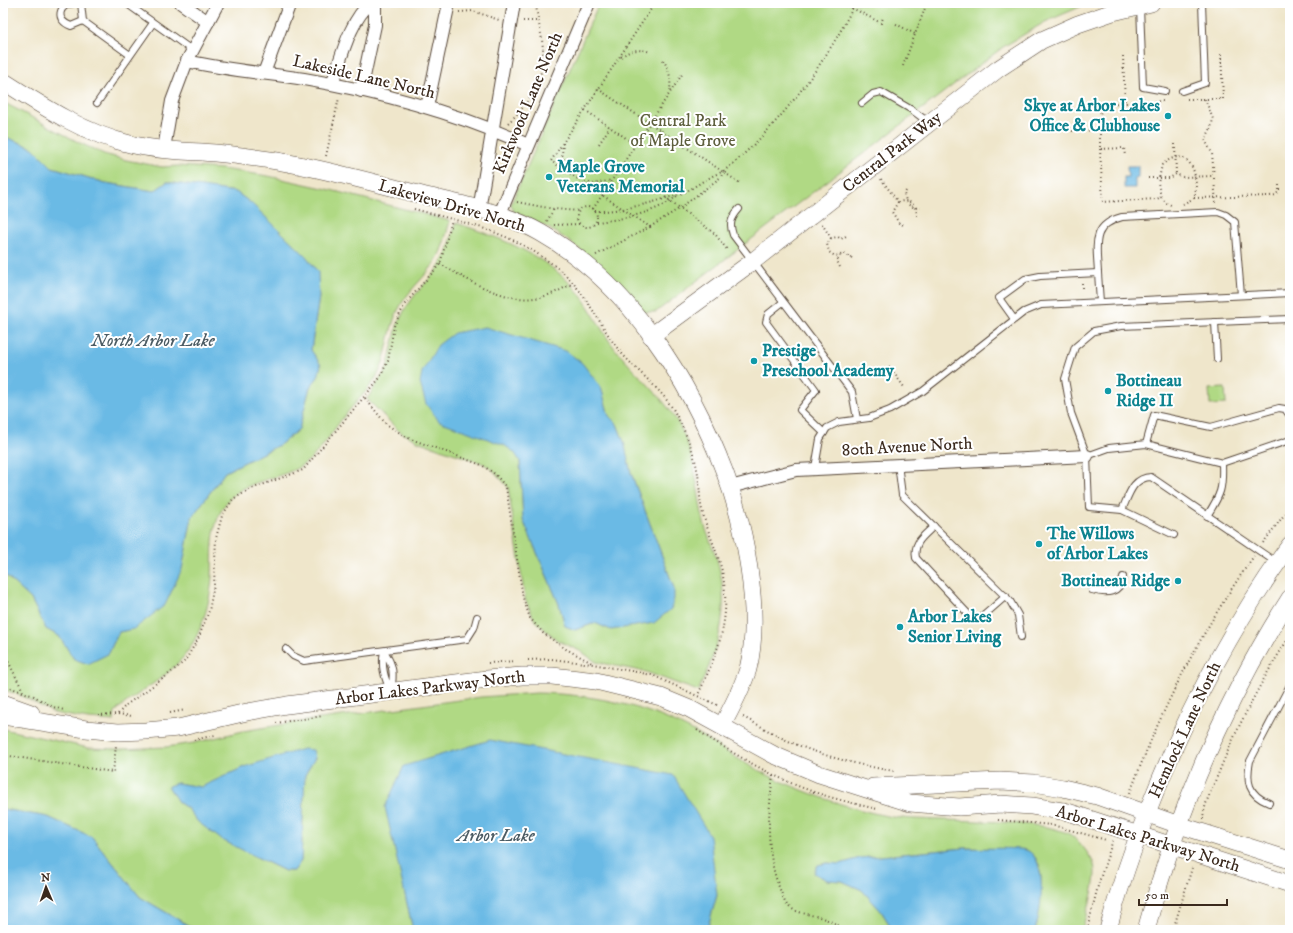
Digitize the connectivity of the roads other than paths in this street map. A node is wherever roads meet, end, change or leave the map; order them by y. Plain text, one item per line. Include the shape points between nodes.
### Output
1 (74, 3) edge
2 (81, 3) edge
3 (126, 3) edge
4 (181, 3) edge
5 (218, 3) edge
6 (290, 3) edge
7 (371, 3) edge
8 (375, 3) edge
9 (514, 3) edge
10 (589, 3) edge
11 (1202, 3) edge
12 (1144, 4) edge
13 (449, 6) edge
14 (83, 21) junction
15 (208, 22) junction
16 (153, 23) junction
17 (130, 55) junction
18 (190, 56) junction
19 (264, 74) junction
20 (3, 81) edge
21 (332, 84) junction
22 (1182, 90) dead end
23 (361, 91) junction
24 (1165, 91) dead end
25 (97, 103) dead end
26 (862, 103) dead end
27 (427, 107) junction
28 (928, 122) junction
29 (493, 129) junction
30 (528, 145) junction
31 (164, 149) junction
32 (739, 209) dead end
33 (479, 210) junction
34 (499, 216) junction
35 (752, 262) junction
36 (1098, 273) junction
37 (995, 292) dead end
38 (1290, 293) edge
39 (1241, 295) junction
40 (999, 298) junction
41 (783, 302) junction
42 (1100, 302) junction
43 (1014, 319) junction
44 (1290, 319) edge
45 (1215, 322) junction
46 (651, 336) junction
47 (1217, 359) dead end
48 (1290, 416) edge
49 (857, 420) junction
50 (824, 433) junction
51 (1290, 440) edge
52 (1146, 444) junction
53 (1088, 456) junction
54 (1222, 462) junction
55 (898, 464) junction
56 (815, 468) junction
57 (730, 487) junction
58 (1122, 510) junction
59 (1207, 516) junction
60 (934, 526) junction
61 (1174, 535) dead end
62 (1290, 545) edge
63 (1277, 563) junction
64 (1123, 577) dead end
65 (1092, 590) dead end
66 (1006, 596) junction
67 (1290, 598) edge
68 (477, 617) dead end
69 (1021, 637) dead end
70 (286, 650) dead end
71 (384, 651) junction
72 (1290, 685) edge
73 (391, 692) junction
74 (3, 703) edge
75 (3, 716) edge
76 (52, 722) junction
77 (722, 726) junction
78 (863, 787) junction
79 (1269, 803) dead end
80 (1146, 814) junction
81 (1179, 825) junction
82 (1138, 834) junction
83 (1171, 846) junction
84 (1290, 860) edge
85 (1290, 884) edge
86 (1108, 930) edge
87 (1146, 930) edge

1 - 14 lane via 64,7 60,12 60,18 71,26
2 - 14 lane
3 - 16 lane
4 - 15 street
5 - 15 street
6 - 19 street
7 - 21 street via 357,19
8 - 23 street via 375,25
9 - 29 street, Kirkwood Lane North
10 - 30 street, Kirkwood Lane North
11 - 22 lane via 1205,83
12 - 24 lane via 1143,87
12 - 28 street, Central Park Way via 1085,22 1042,40
13 - 27 street
14 - 17 lane
15 - 18 street
16 - 17 lane
16 - 18 lane
17 - 25 lane
18 - 19 street, Lakeside Lane North
18 - 31 street via 172,101
19 - 21 street, Lakeside Lane North
20 - 31 street, Lakeview Drive North via 89,130 130,144
21 - 23 street, Lakeside Lane North
23 - 27 street, Lakeside Lane North
26 - 28 lane via 880,92
27 - 29 street, Lakeside Lane North
28 - 35 street, Central Park Way
29 - 30 street, Lakeside Lane North
29 - 33 street, Kirkwood Lane North
30 - 34 street, Kirkwood Lane North
31 - 33 street, Lakeview Drive North via 219,153 279,162 349,176
32 - 35 lane via 732,218 730,228
33 - 34 street, Lakeview Drive North
34 - 46 street, Lakeview Drive North via 540,232 580,258 615,292
35 - 41 lane
35 - 46 street, Central Park Way
36 - 39 lane via 1097,240 1100,231 1110,220 1122,217 1217,212 1235,222
36 - 40 lane via 1025,279
36 - 42 lane
37 - 40 lane
38 - 39 lane
39 - 42 lane
40 - 43 lane
41 - 49 lane via 852,392
41 - 50 lane via 768,314 766,322 816,390 800,410
42 - 43 lane via 1041,305
43 - 49 lane via 923,391 890,410
44 - 45 lane
45 - 47 lane
45 - 53 lane via 1114,327 1094,331 1075,347 1065,379 1071,413
46 - 57 street, Lakeview Drive North via 687,388 714,444
48 - 52 lane via 1285,409 1279,408 1211,427 1154,415
49 - 50 lane via 840,422 827,428
50 - 56 lane via 818,448
51 - 54 lane
52 - 53 lane via 1109,448
52 - 54 lane
53 - 55 street, 80th Avenue North
53 - 58 lane via 1089,507
54 - 59 lane via 1222,488
55 - 56 street, 80th Avenue North
55 - 60 lane via 902,495
56 - 57 street, 80th Avenue North via 796,470
57 - 77 street, Lakeview Drive North via 748,564 753,620 748,668 741,690
58 - 59 lane via 1135,483 1142,478 1151,477
58 - 61 lane
59 - 63 lane
60 - 66 lane
60 - 66 lane via 916,544 916,558 971,617 982,617
62 - 63 street, Hemlock Lane North
63 - 80 street, Hemlock Lane North via 1240,619 1205,682 1175,744
64 - 65 lane via 1118,589 1108,593
66 - 69 lane via 1018,615
67 - 81 street, Hemlock Lane North via 1230,704
68 - 71 lane via 467,639
70 - 71 lane via 304,661
71 - 73 lane via 384,677
71 - 73 lane via 391,662 394,676
72 - 79 lane via 1250,761 1247,774 1255,795
73 - 76 street, Arbor Lakes Parkway North via 247,712 117,741 86,728
73 - 77 street, Arbor Lakes Parkway North via 487,679 552,676 596,681 654,695 690,709
74 - 76 street, Arbor Lakes Parkway North
75 - 76 street, Arbor Lakes Parkway North
77 - 78 street, Arbor Lakes Parkway North via 774,755 819,774
78 - 80 street, Arbor Lakes Parkway North via 1000,781 1034,783 1096,796
78 - 82 street, Arbor Lakes Parkway North via 910,803 959,807 1001,804 1068,812
80 - 81 street, Arbor Lakes Parkway North
80 - 82 street, Hemlock Lane North
81 - 83 street, Hemlock Lane North
81 - 84 street, Arbor Lakes Parkway North
82 - 83 street, Arbor Lakes Parkway North
82 - 86 street, Hemlock Lane North via 1126,865
83 - 85 street, Arbor Lakes Parkway North
83 - 87 street, Hemlock Lane North

